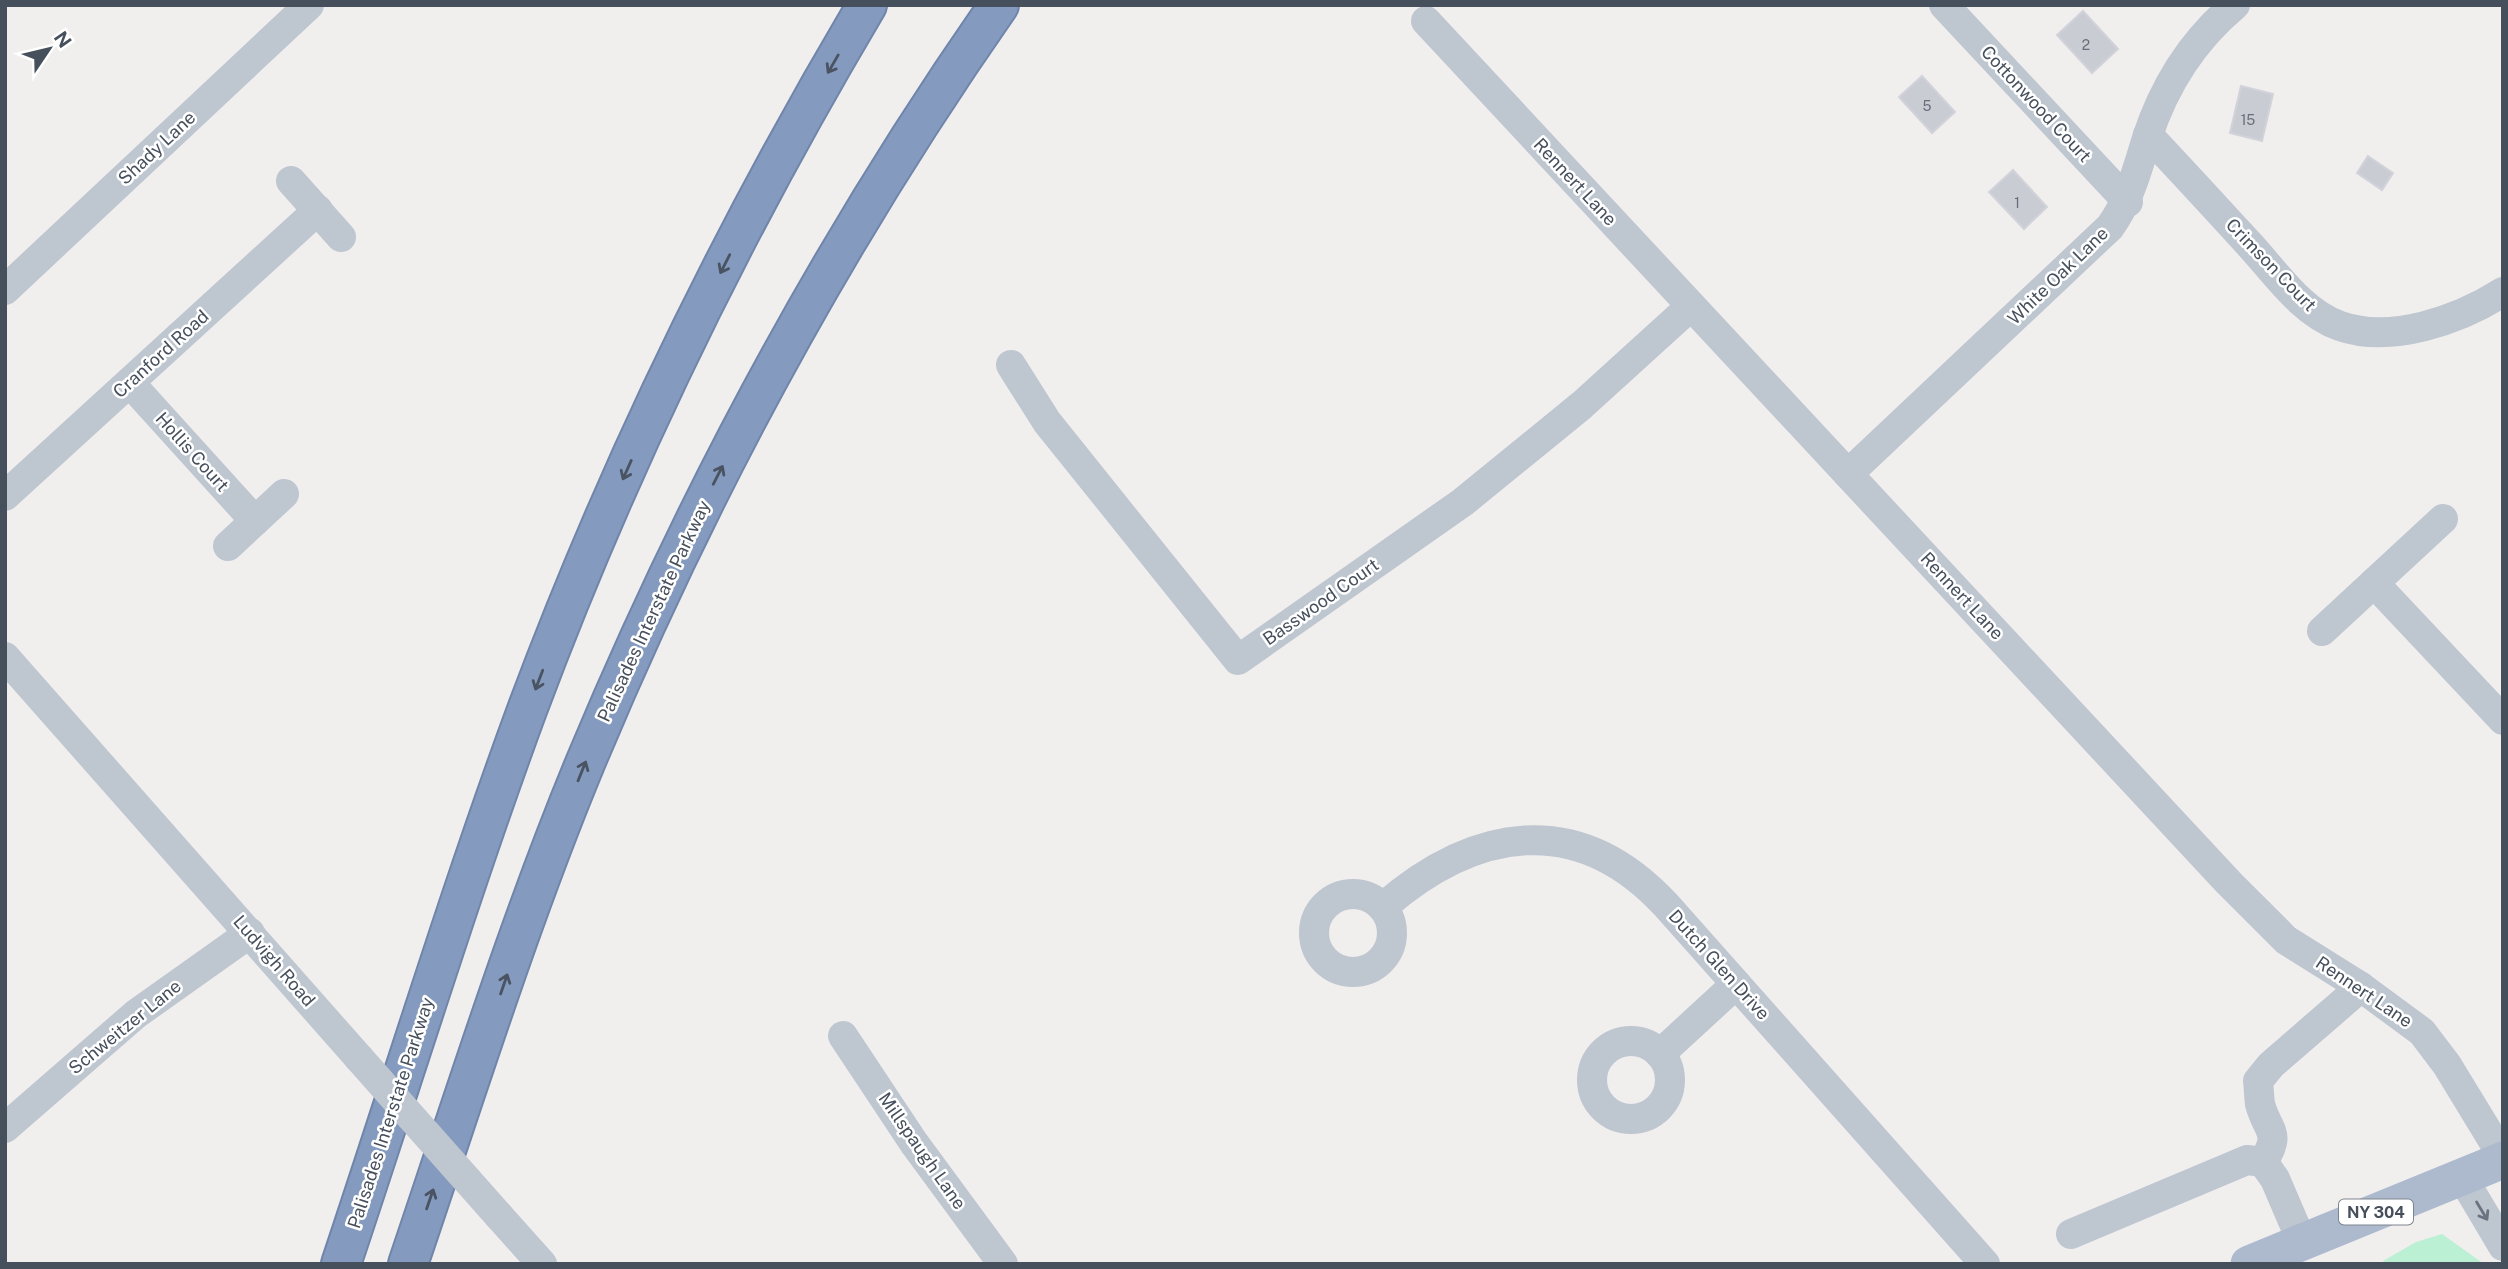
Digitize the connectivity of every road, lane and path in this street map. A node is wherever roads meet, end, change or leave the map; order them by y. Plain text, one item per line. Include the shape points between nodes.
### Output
1 (309, 5) edge
2 (867, 5) edge
3 (999, 5) edge
4 (1944, 5) edge
5 (2235, 5) edge
6 (1426, 21) dead end
7 (2148, 135) junction
8 (291, 181) dead end
9 (2128, 202) junction
10 (317, 211) junction
11 (341, 237) dead end
12 (5, 290) edge
13 (2503, 292) edge
14 (1691, 306) junction
15 (1011, 365) dead end
16 (130, 383) junction
17 (1848, 474) junction
18 (284, 494) dead end
19 (5, 496) edge
20 (2443, 519) dead end
21 (255, 521) junction
22 (228, 547) dead end
23 (2374, 583) junction
24 (2322, 631) dead end
25 (5, 657) edge
26 (2503, 720) edge
27 (1382, 907) dead end
28 (250, 933) junction
29 (1736, 984) junction
30 (2361, 986) junction
31 (843, 1035) dead end
32 (1660, 1054) dead end
33 (5, 1128) edge
34 (2503, 1158) edge
35 (2263, 1161) junction
36 (2462, 1177) junction
37 (2071, 1234) dead end
38 (2302, 1242) junction
39 (2503, 1246) edge
40 (341, 1264) edge
41 (408, 1264) edge
42 (542, 1264) edge
43 (1003, 1264) edge
44 (1985, 1264) edge
45 (2249, 1264) edge

1 - 12 street, Shady Lane
2 -> 40 highway, Palisades Interstate Parkway via 725,262 588,557 496,798
41 -> 3 highway, Palisades Interstate Parkway via 560,827 678,555 757,399 836,259 920,120
4 - 9 street, Cottonwood Court
5 - 7 street, White Oak Lane via 2211,25 2180,64
6 - 14 street, Rennert Lane
7 - 9 street, White Oak Lane
7 - 13 street, Crimson Court via 2300,299 2338,325 2380,331 2416,327 2475,308
8 - 10 street
9 - 17 street, White Oak Lane via 2090,249
10 - 11 street
10 - 16 street, Cranford Road
14 - 15 street, Basswood Court via 1582,405 1463,502 1238,660 1047,422
14 - 17 street, Rennert Lane
16 - 19 street, Cranford Road
16 - 21 street, Hollis Court
17 - 30 street, Rennert Lane via 2286,940
18 - 21 street
20 - 23 street
21 - 22 street
23 - 24 street
23 - 26 street
25 - 28 street, Ludvigh Road
27 - 29 street, Dutch Glen Drive via 1419,877 1466,851 1501,842 1560,843 1600,855 1636,877
28 - 33 street, Schweitzer Lane via 136,1014
28 - 42 street, Ludvigh Road, bridge
29 - 32 street
29 - 44 street, Dutch Glen Drive
30 - 34 street, Rennert Lane via 2422,1032
30 - 35 street via 2271,1065 2258,1082 2260,1105 2274,1137
31 - 43 street, Millspaugh Lane via 901,1125
34 - 36 main road, NY 304
35 - 37 street via 2247,1160
35 - 38 street
36 - 38 main road, NY 304
36 -> 39 street
38 - 45 main road, NY 304

